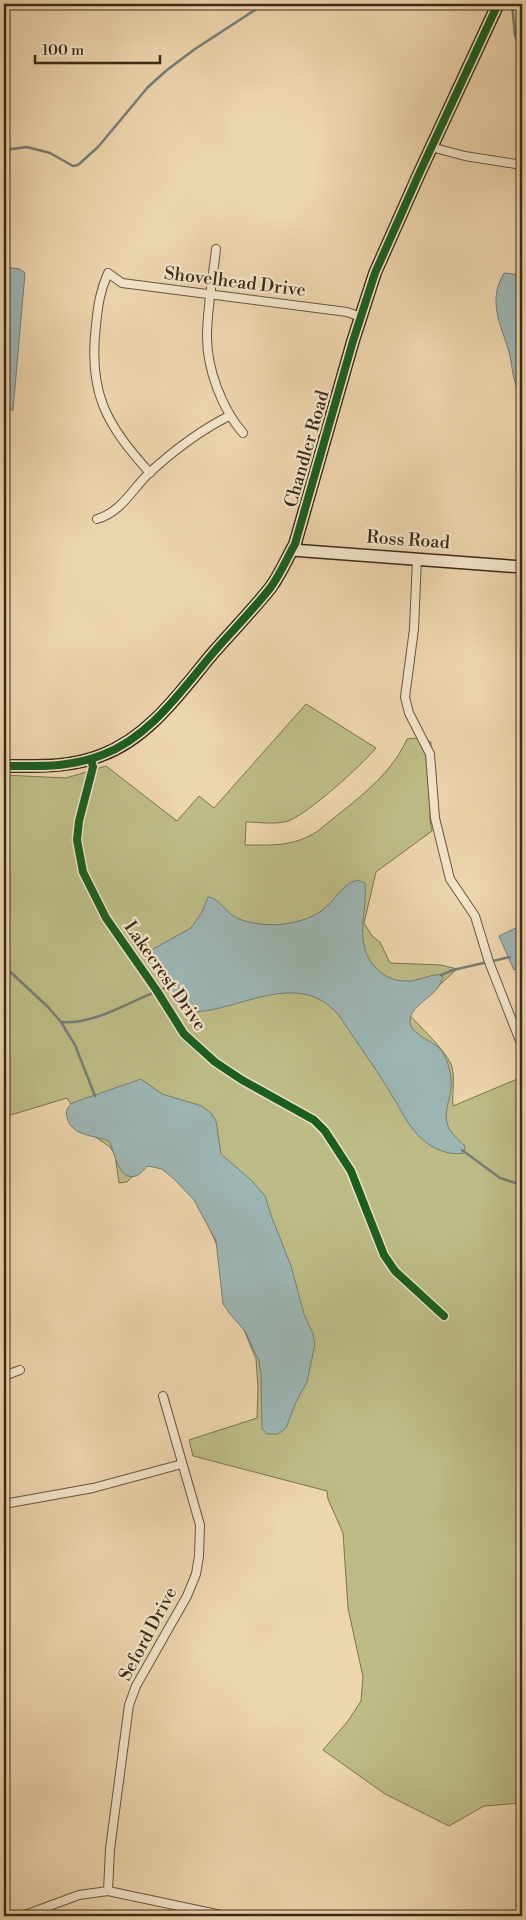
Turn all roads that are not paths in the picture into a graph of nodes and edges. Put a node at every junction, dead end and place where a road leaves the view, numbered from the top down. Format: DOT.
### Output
graph roads {
  1 [pos="498,4"];
  2 [pos="431,147"];
  3 [pos="522,165"];
  4 [pos="216,249"];
  5 [pos="211,294"];
  6 [pos="361,317"];
  7 [pos="230,416"];
  8 [pos="243,433"];
  9 [pos="150,472"];
  10 [pos="97,519"];
  11 [pos="292,550"];
  12 [pos="417,558"];
  13 [pos="522,568"];
  14 [pos="91,759"];
  15 [pos="4,766"];
  16 [pos="522,1046"];
  17 [pos="444,1316"];
  18 [pos="20,1370"];
  19 [pos="4,1376"];
  20 [pos="163,1396"];
  21 [pos="182,1464"];
  22 [pos="4,1504"];
  23 [pos="108,1891"];
  24 [pos="22,1916"];
  25 [pos="226,1916"];
  1 -- 2 [label="street, Chandler Road"];
  2 -- 3 [label="street"];
  2 -- 6 [label="street, Chandler Road"];
  4 -- 5 [label="street"];
  5 -- 6 [label="street, Shovelhead Drive"];
  5 -- 7 [label="street"];
  5 -- 9 [label="street, Shovelhead Drive"];
  6 -- 11 [label="street, Chandler Road"];
  7 -- 8 [label="street"];
  7 -- 9 [label="street"];
  9 -- 10 [label="street"];
  11 -- 12 [label="street, Ross Road"];
  11 -- 14 [label="street, Chandler Road"];
  12 -- 13 [label="street, Ross Road"];
  12 -- 16 [label="street"];
  14 -- 15 [label="street, Chandler Road"];
  14 -- 17 [label="street, Lakecrest Drive"];
  18 -- 19 [label="street"];
  20 -- 21 [label="street, Seford Drive"];
  21 -- 22 [label="street"];
  21 -- 23 [label="street, Seford Drive"];
  23 -- 24 [label="street"];
  23 -- 25 [label="street"];
}
